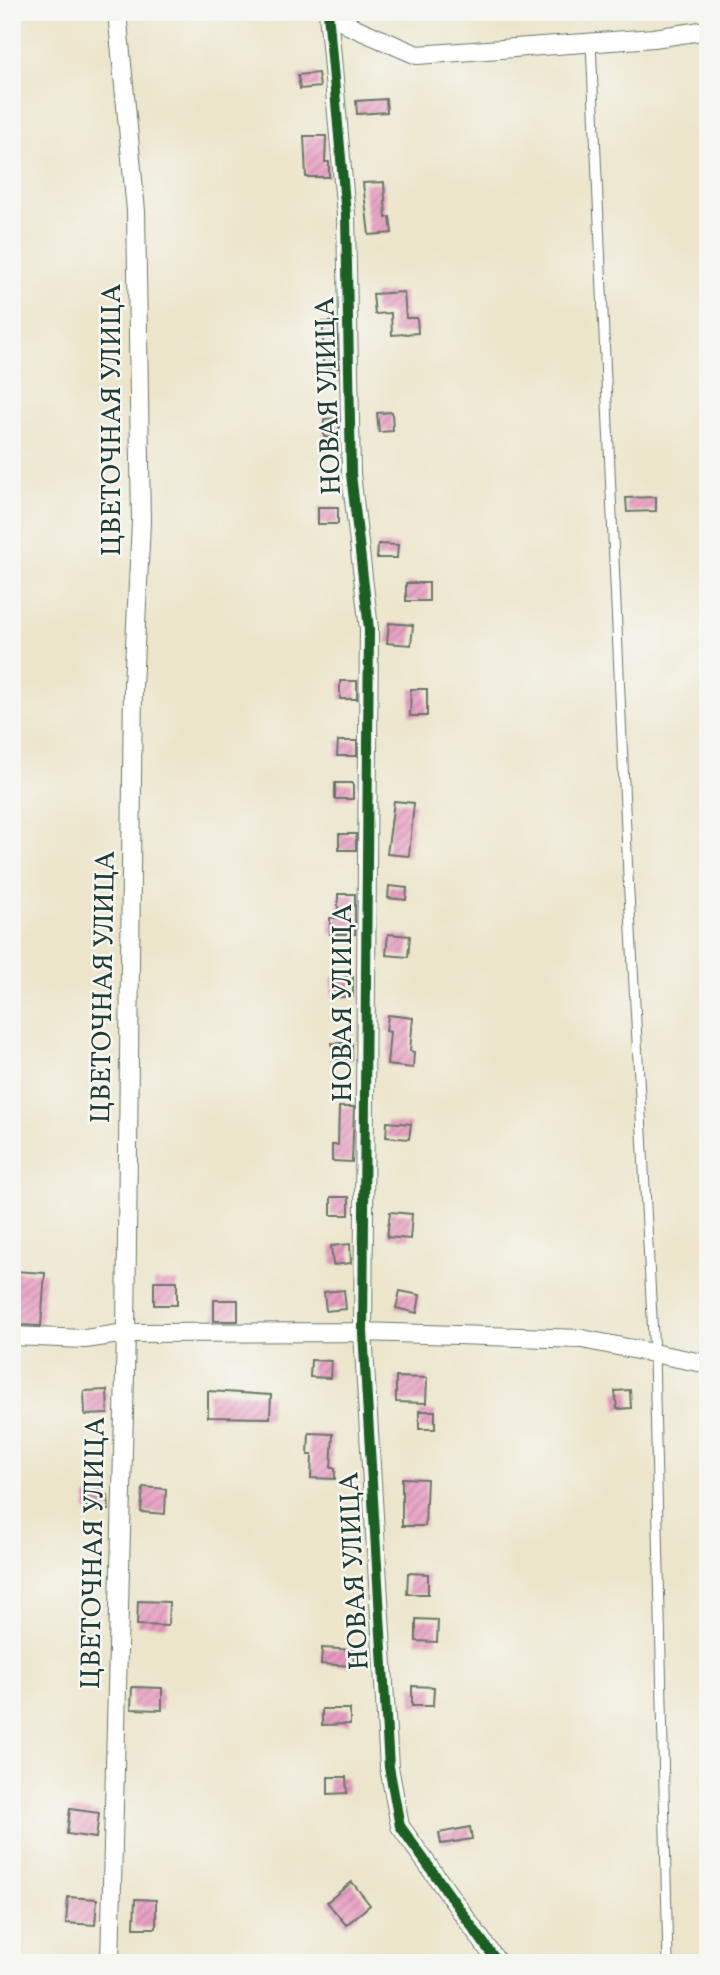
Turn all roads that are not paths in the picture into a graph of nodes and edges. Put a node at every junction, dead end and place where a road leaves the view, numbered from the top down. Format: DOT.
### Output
graph roads {
  1 [pos="117,12"];
  2 [pos="328,12"];
  3 [pos="334,12"];
  4 [pos="708,30"];
  5 [pos="591,43"];
  6 [pos="363,1332"];
  7 [pos="126,1333"];
  8 [pos="12,1336"];
  9 [pos="654,1354"];
  10 [pos="708,1364"];
  11 [pos="110,1963"];
  12 [pos="498,1963"];
  13 [pos="668,1963"];
  1 -- 7 [label="street, ЦВЕТОЧНАЯ УЛИЦА"];
  2 -- 6 [label="street, НОВАЯ УЛИЦА"];
  3 -- 5 [label="street"];
  4 -- 5 [label="street"];
  5 -- 9 [label="lane"];
  6 -- 7 [label="street"];
  6 -- 9 [label="street"];
  6 -- 12 [label="street, НОВАЯ УЛИЦА"];
  7 -- 8 [label="street"];
  7 -- 11 [label="street, ЦВЕТОЧНАЯ УЛИЦА"];
  9 -- 10 [label="street"];
  9 -- 13 [label="lane"];
}
